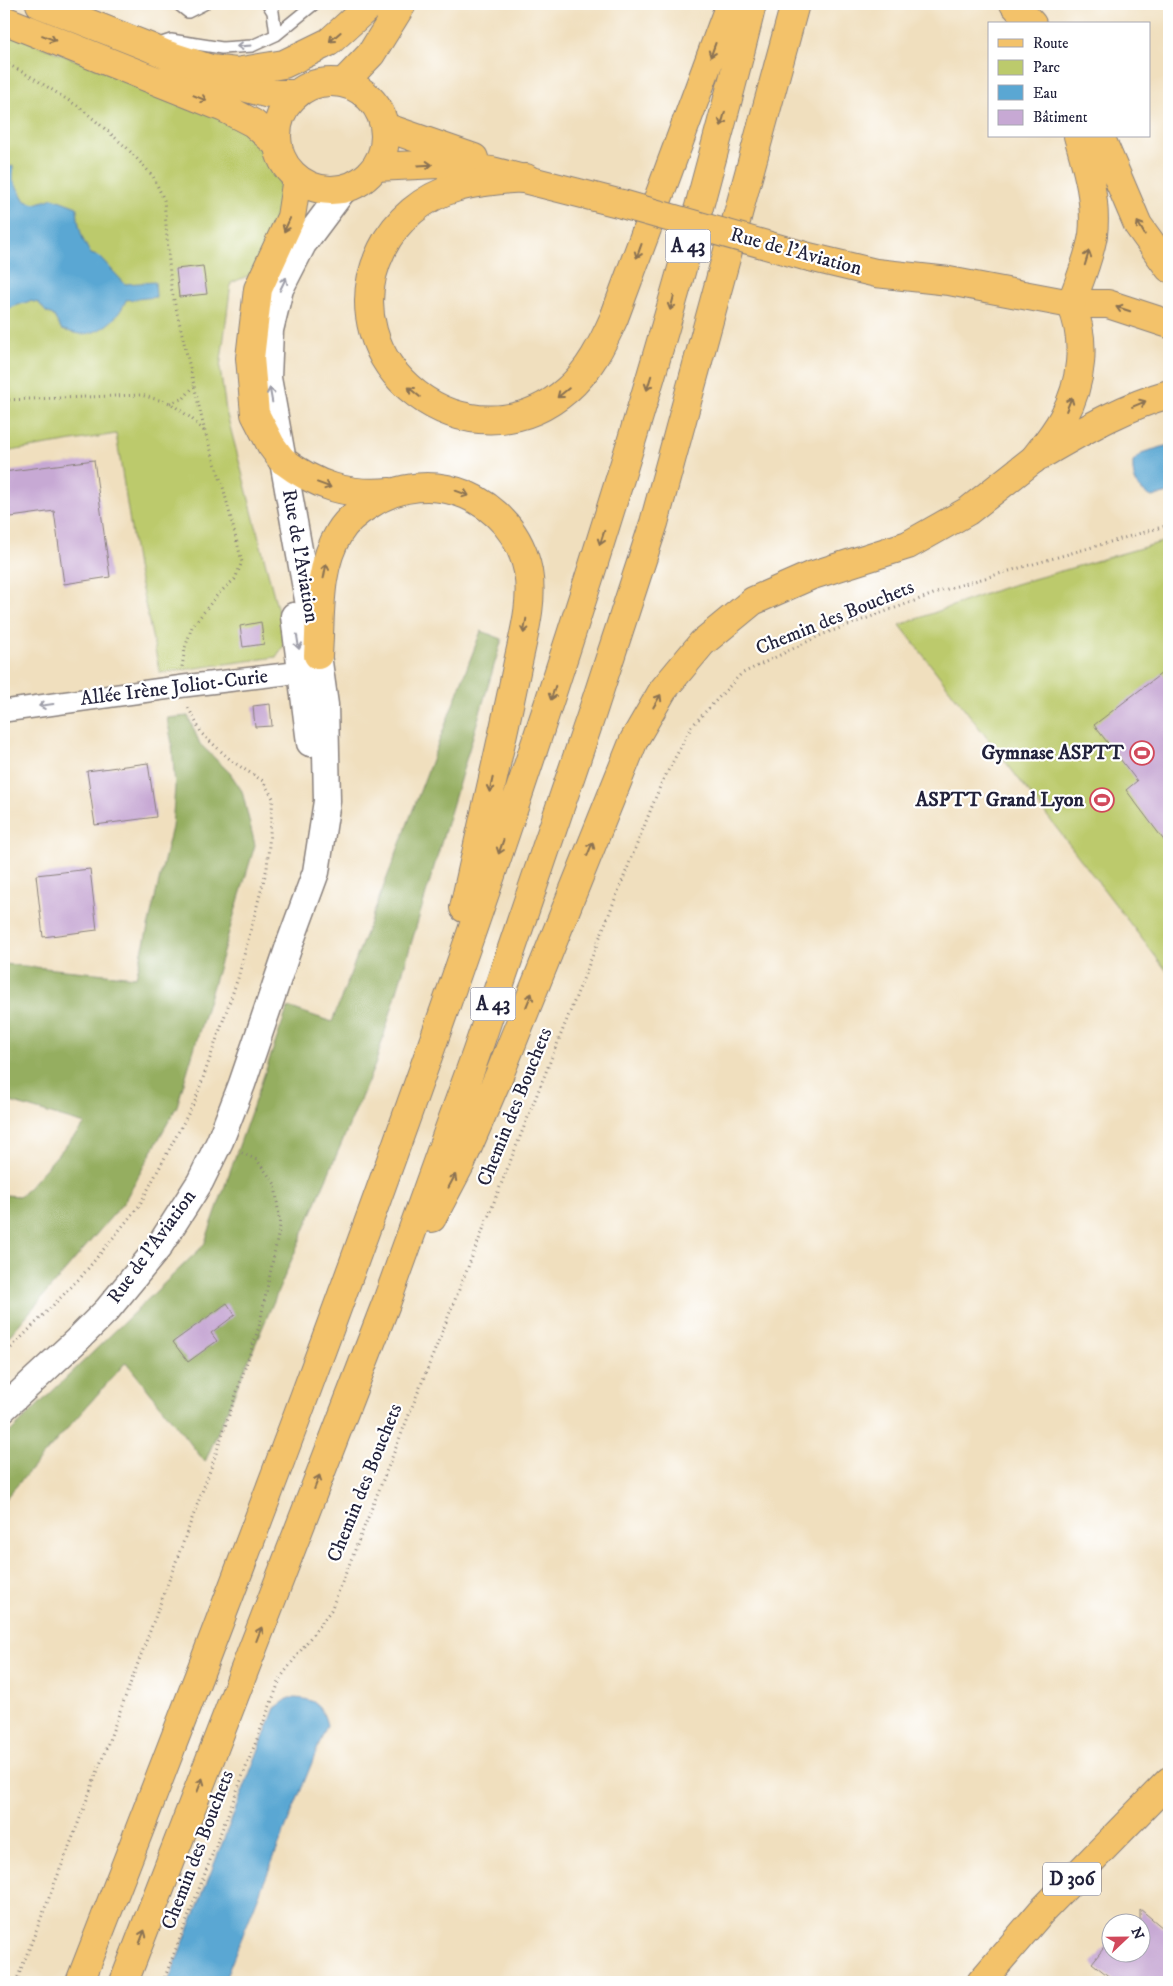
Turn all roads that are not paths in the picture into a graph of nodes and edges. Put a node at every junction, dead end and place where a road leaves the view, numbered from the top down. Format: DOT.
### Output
graph roads {
  1 [pos="40,4"];
  2 [pos="178,4"];
  3 [pos="204,4"];
  4 [pos="268,4"];
  5 [pos="314,4"];
  6 [pos="371,4"];
  7 [pos="402,4"];
  8 [pos="730,4"];
  9 [pos="752,4"];
  10 [pos="795,4"];
  11 [pos="4,20"];
  12 [pos="276,35"];
  13 [pos="159,51"];
  14 [pos="343,83"];
  15 [pos="296,94"];
  16 [pos="385,127"];
  17 [pos="1079,138"];
  18 [pos="1101,138"];
  19 [pos="278,145"];
  20 [pos="376,167"];
  21 [pos="297,178"];
  22 [pos="526,178"];
  23 [pos="344,189"];
  24 [pos="1169,268"];
  25 [pos="1071,304"];
  26 [pos="1169,324"];
  27 [pos="1169,342"];
  28 [pos="1169,394"];
  29 [pos="255,414"];
  30 [pos="1034,459"];
  31 [pos="282,460"];
  32 [pos="392,492"];
  33 [pos="310,663"];
  34 [pos="4,711"];
  35 [pos="290,940"];
  36 [pos="434,1044"];
  37 [pos="387,1301"];
  38 [pos="4,1408"];
  39 [pos="1169,1781"];
  40 [pos="80,1982"];
  41 [pos="124,1982"];
  42 [pos="981,1982"];
  1 -- 13 [label="main road"];
  2 -- 3 [label="lane"];
  4 -- 12 [label="lane"];
  5 -- 12 [label="lane"];
  6 -- 13 [label="main road, one-way"];
  7 -- 14 [label="main road"];
  8 -- 22 [label="main road, one-way"];
  9 -- 36 [label="main road, A 43, one-way"];
  10 -- 37 [label="main road, A 43"];
  11 -- 19 [label="main road, one-way"];
  12 -- 13 [label="lane, one-way"];
  13 -- 15 [label="main road"];
  14 -- 15 [label="main road"];
  14 -- 16 [label="main road"];
  15 -- 19 [label="main road"];
  16 -- 20 [label="main road"];
  16 -- 22 [label="main road, Rue de l'Aviation"];
  25 -- 17 [label="main road, one-way"];
  24 -- 18 [label="main road, one-way"];
  19 -- 21 [label="main road"];
  20 -- 22 [label="main road, Rue de l'Aviation, one-way"];
  20 -- 23 [label="main road"];
  21 -- 23 [label="main road"];
  21 -- 29 [label="main road, Rue de l'Aviation, one-way"];
  22 -- 25 [label="main road, Rue de l'Aviation, bridge"];
  31 -- 23 [label="street, Rue de l'Aviation, one-way"];
  26 -- 25 [label="main road, Rue de l'Aviation, one-way"];
  25 -- 27 [label="main road, Rue de l'Aviation"];
  30 -- 25 [label="main road, one-way"];
  30 -- 28 [label="main road, one-way"];
  29 -- 31 [label="main road"];
  29 -- 33 [label="street, Rue de l'Aviation, one-way"];
  37 -- 30 [label="main road, one-way"];
  31 -- 32 [label="main road, one-way"];
  31 -- 33 [label="street, Rue de l'Aviation"];
  33 -- 32 [label="main road, one-way"];
  32 -- 36 [label="main road, one-way"];
  33 -- 34 [label="street, Allée Irène Joliot-Curie, one-way"];
  33 -- 35 [label="street, Rue de l'Aviation"];
  33 -- 35 [label="street, Rue de l'Aviation"];
  35 -- 38 [label="street, Rue de l'Aviation"];
  36 -- 40 [label="main road, A 43"];
  41 -- 37 [label="main road, A 43, one-way"];
  39 -- 42 [label="main road, D 306"];
}
